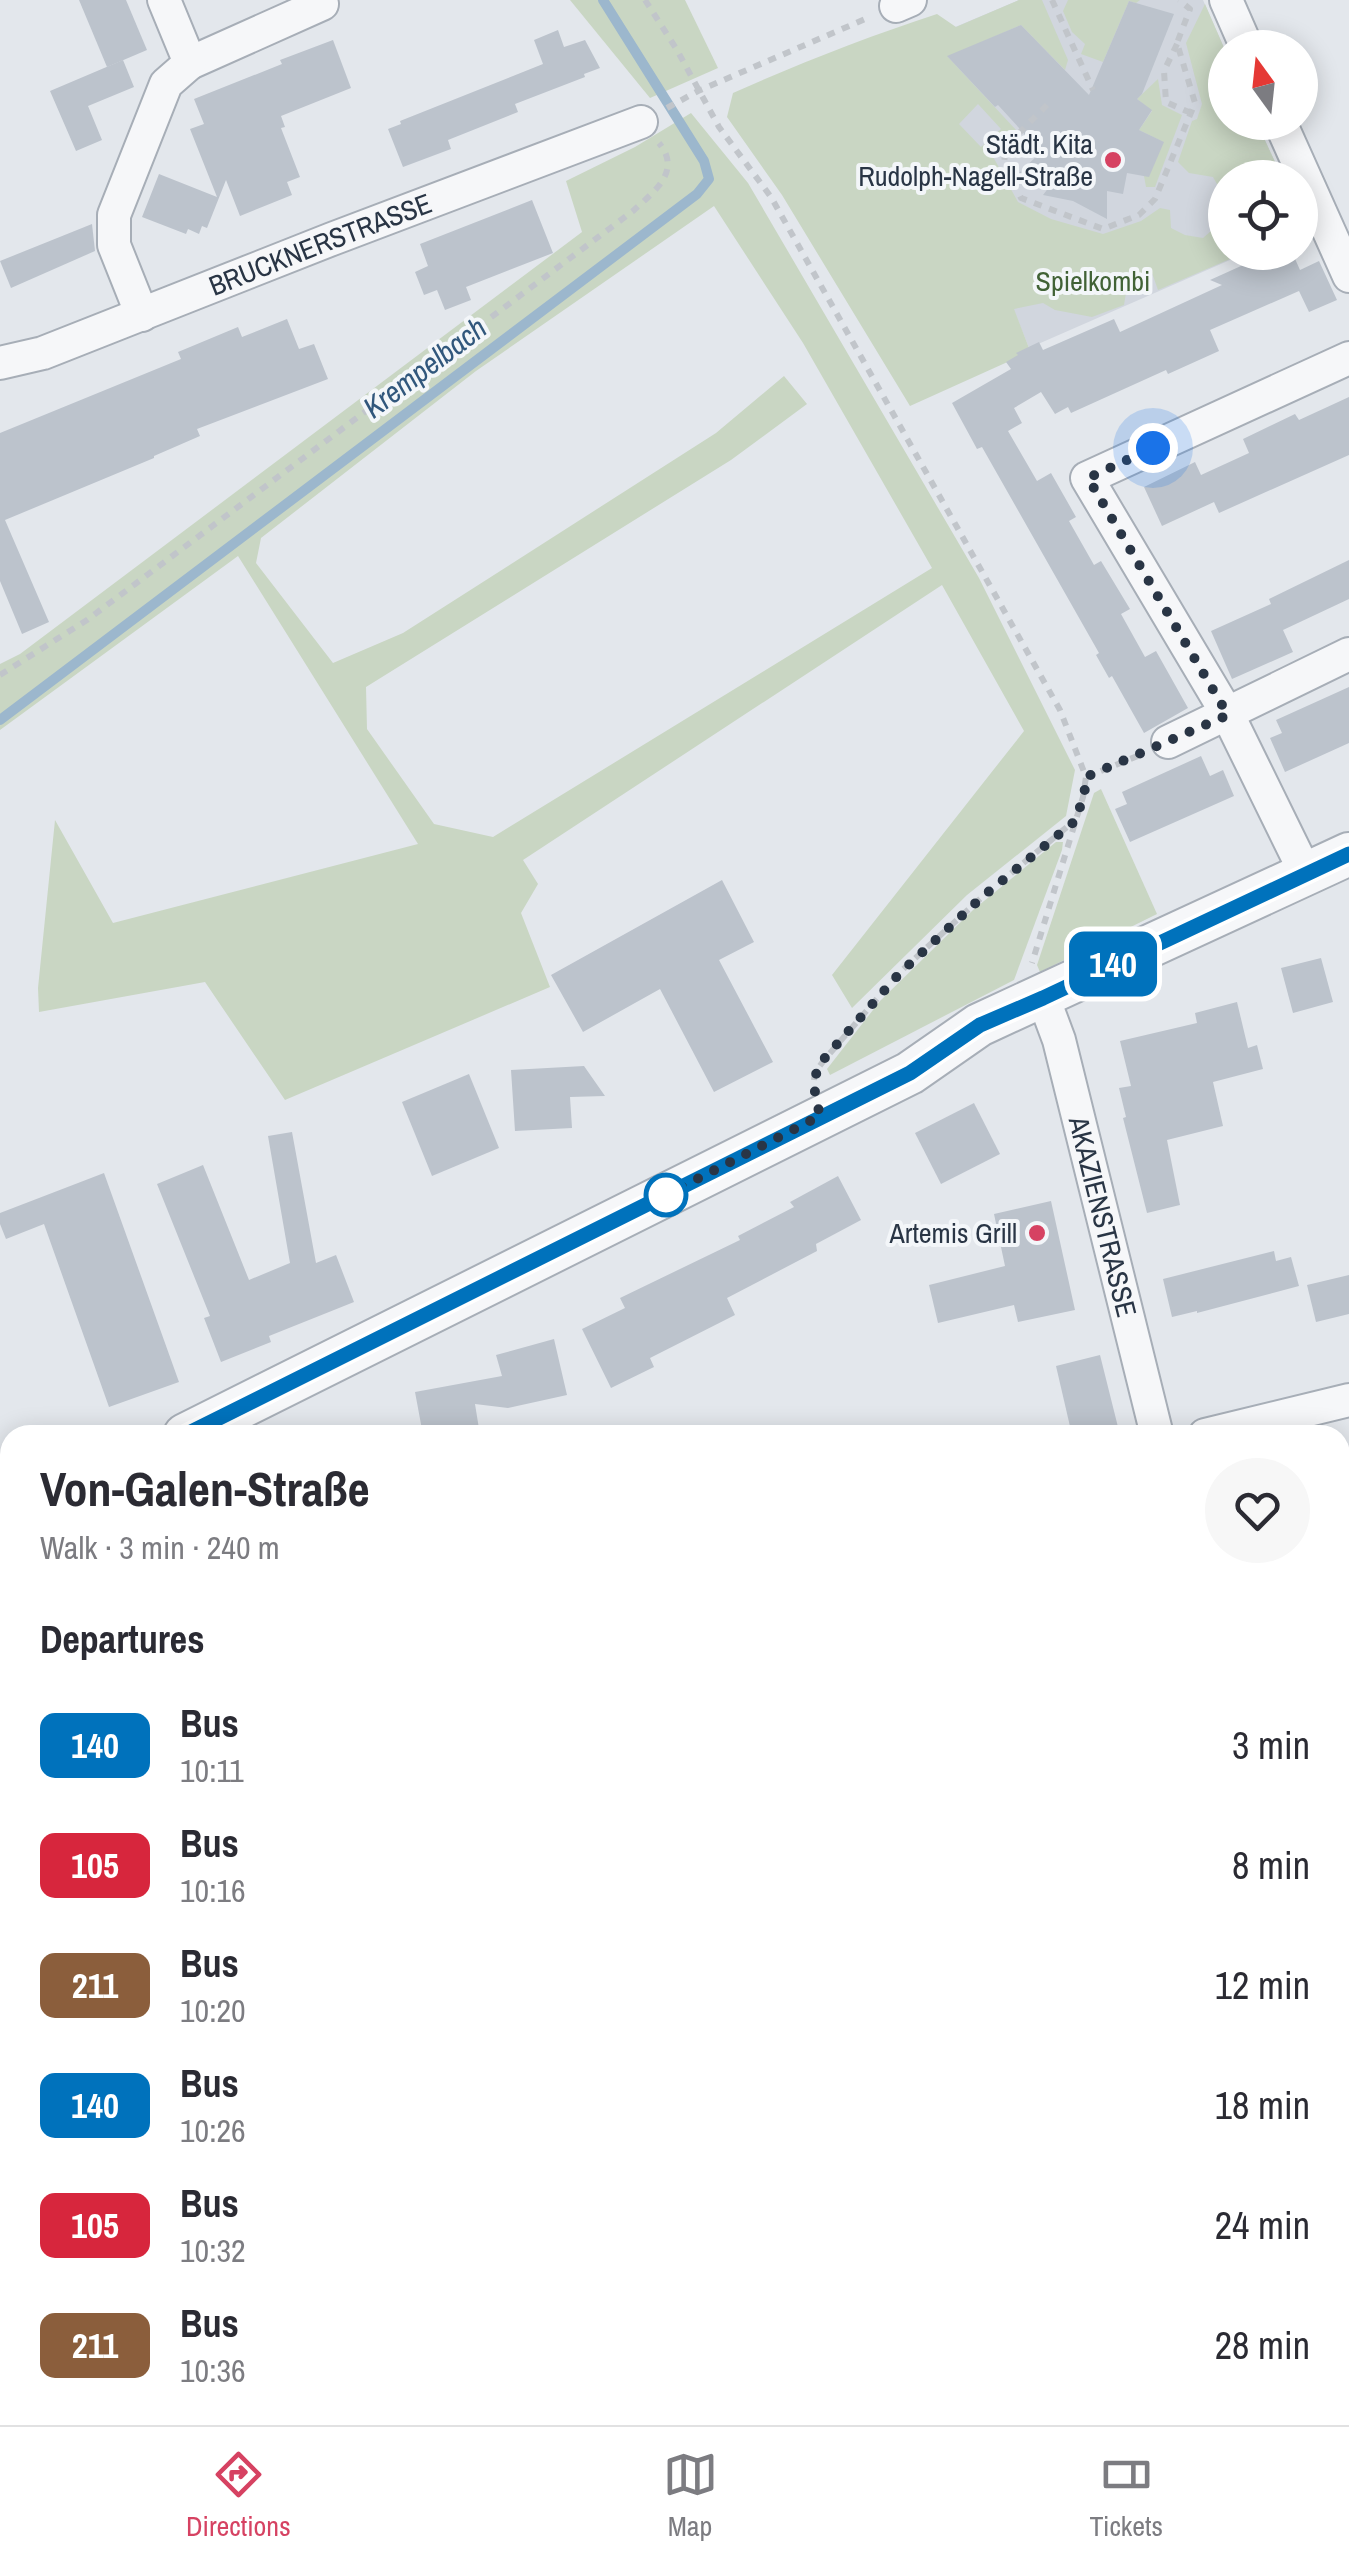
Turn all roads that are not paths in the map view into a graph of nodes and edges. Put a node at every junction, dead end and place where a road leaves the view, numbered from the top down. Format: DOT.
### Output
graph roads {
  1 [pos="164,0"];
  2 [pos="320,0"];
  3 [pos="1226,0"];
  4 [pos="1239,30"];
  5 [pos="190,62"];
  6 [pos="641,122"];
  7 [pos="1288,140"];
  8 [pos="1349,276"];
  9 [pos="142,315"];
  10 [pos="1349,358"];
  11 [pos="0,363"];
  12 [pos="1349,654"];
  13 [pos="1228,715"];
  14 [pos="1168,742"];
  15 [pos="1349,854"];
  16 [pos="1306,874"];
  17 [pos="1043,998"];
  18 [pos="1349,1400"];
  19 [pos="205,1425"];
  20 [pos="1155,1425"];
  21 [pos="1246,1425"];
  1 -- 5 [label="street"];
  2 -- 5 [label="street"];
  3 -- 4 [label="street"];
  5 -- 9 [label="street"];
  6 -- 9 [label="street, BRUCKNERSTRASSE"];
  7 -- 8 [label="street"];
  9 -- 11 [label="street, BRUCKNERSTRASSE"];
  10 -- 13 [label="street"];
  12 -- 13 [label="street"];
  13 -- 14 [label="street"];
  13 -- 16 [label="street"];
  15 -- 16 [label="street"];
  16 -- 17 [label="street"];
  17 -- 19 [label="street"];
  17 -- 20 [label="street, AKAZIENSTRASSE"];
  18 -- 21 [label="street"];
}
